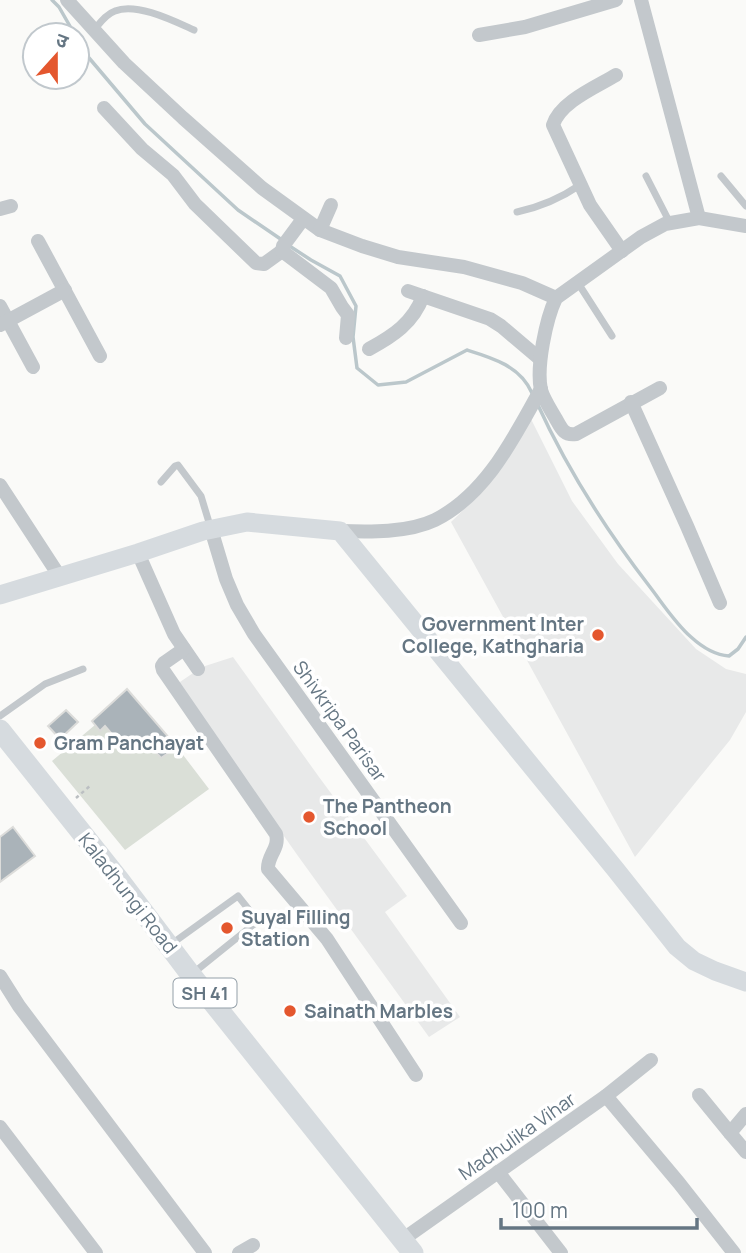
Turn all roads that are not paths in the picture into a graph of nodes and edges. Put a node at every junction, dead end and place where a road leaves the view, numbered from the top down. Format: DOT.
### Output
graph roads {
  1 [pos="67,0"];
  2 [pos="616,0"];
  3 [pos="641,0"];
  4 [pos="94,30"];
  5 [pos="194,30"];
  6 [pos="479,35"];
  7 [pos="616,75"];
  8 [pos="104,107"];
  9 [pos="646,176"];
  10 [pos="721,176"];
  11 [pos="580,184"];
  12 [pos="331,205"];
  13 [pos="746,206"];
  14 [pos="517,212"];
  15 [pos="699,218"];
  16 [pos="303,219"];
  17 [pos="670,223"];
  18 [pos="746,226"];
  19 [pos="320,230"];
  20 [pos="38,241"];
  21 [pos="285,244"];
  22 [pos="622,251"];
  23 [pos="578,283"];
  24 [pos="65,290"];
  25 [pos="556,298"];
  26 [pos="0,306"];
  27 [pos="4,323"];
  28 [pos="612,336"];
  29 [pos="346,338"];
  30 [pos="369,349"];
  31 [pos="100,356"];
  32 [pos="540,359"];
  33 [pos="33,367"];
  34 [pos="660,388"];
  35 [pos="541,389"];
  36 [pos="631,402"];
  37 [pos="161,482"];
  38 [pos="0,485"];
  39 [pos="211,529"];
  40 [pos="340,531"];
  41 [pos="138,553"];
  42 [pos="60,577"];
  43 [pos="0,596"];
  44 [pos="720,603"];
  45 [pos="184,649"];
  46 [pos="83,669"];
  47 [pos="198,669"];
  48 [pos="0,716"];
  49 [pos="0,730"];
  50 [pos="461,922"];
  51 [pos="169,945"];
  52 [pos="191,975"];
  53 [pos="0,976"];
  54 [pos="746,982"];
  55 [pos="651,1060"];
  56 [pos="416,1075"];
  57 [pos="699,1095"];
  58 [pos="607,1096"];
  59 [pos="746,1114"];
  60 [pos="0,1127"];
  61 [pos="730,1133"];
  62 [pos="746,1152"];
  63 [pos="498,1172"];
  64 [pos="253,1245"];
  65 [pos="408,1246"];
  66 [pos="96,1253"];
  67 [pos="205,1253"];
  68 [pos="239,1253"];
  69 [pos="561,1253"];
  70 [pos="734,1253"];
  1 -- 4 [label="street"];
  2 -- 6 [label="street"];
  3 -- 15 [label="street"];
  4 -- 5 [label="lane"];
  4 -- 16 [label="street"];
  7 -- 11 [label="street"];
  8 -- 21 [label="street"];
  9 -- 17 [label="lane"];
  10 -- 13 [label="lane"];
  11 -- 14 [label="lane"];
  11 -- 22 [label="street"];
  12 -- 19 [label="street"];
  15 -- 17 [label="street"];
  15 -- 18 [label="street"];
  16 -- 19 [label="street"];
  16 -- 21 [label="street"];
  17 -- 22 [label="street"];
  19 -- 25 [label="street"];
  20 -- 24 [label="street"];
  21 -- 29 [label="street"];
  22 -- 23 [label="street"];
  23 -- 25 [label="street"];
  23 -- 28 [label="lane"];
  24 -- 27 [label="street"];
  24 -- 31 [label="street"];
  25 -- 32 [label="street"];
  26 -- 27 [label="street"];
  27 -- 33 [label="street"];
  30 -- 32 [label="street"];
  32 -- 35 [label="street"];
  34 -- 36 [label="street"];
  35 -- 36 [label="street"];
  35 -- 40 [label="street"];
  36 -- 44 [label="street"];
  37 -- 39 [label="lane"];
  38 -- 42 [label="street"];
  39 -- 40 [label="street"];
  39 -- 41 [label="street"];
  39 -- 50 [label="street, Shivkripa Parisar"];
  40 -- 54 [label="street"];
  41 -- 42 [label="street"];
  41 -- 45 [label="street"];
  42 -- 43 [label="street"];
  45 -- 47 [label="street"];
  45 -- 56 [label="street"];
  46 -- 48 [label="lane"];
  49 -- 51 [label="main road, Kaladhungi Road / SH 41"];
  51 -- 52 [label="main road, Kaladhungi Road / SH 41"];
  51 -- 52 [label="lane"];
  52 -- 65 [label="main road, Kaladhungi Road / SH 41"];
  53 -- 67 [label="street"];
  55 -- 58 [label="street, Madhulika Vihar"];
  57 -- 61 [label="street"];
  58 -- 63 [label="street, Madhulika Vihar"];
  58 -- 70 [label="street"];
  59 -- 61 [label="street"];
  60 -- 66 [label="street"];
  61 -- 62 [label="street"];
  63 -- 65 [label="street, Madhulika Vihar"];
  63 -- 69 [label="street"];
  64 -- 68 [label="street"];
}
